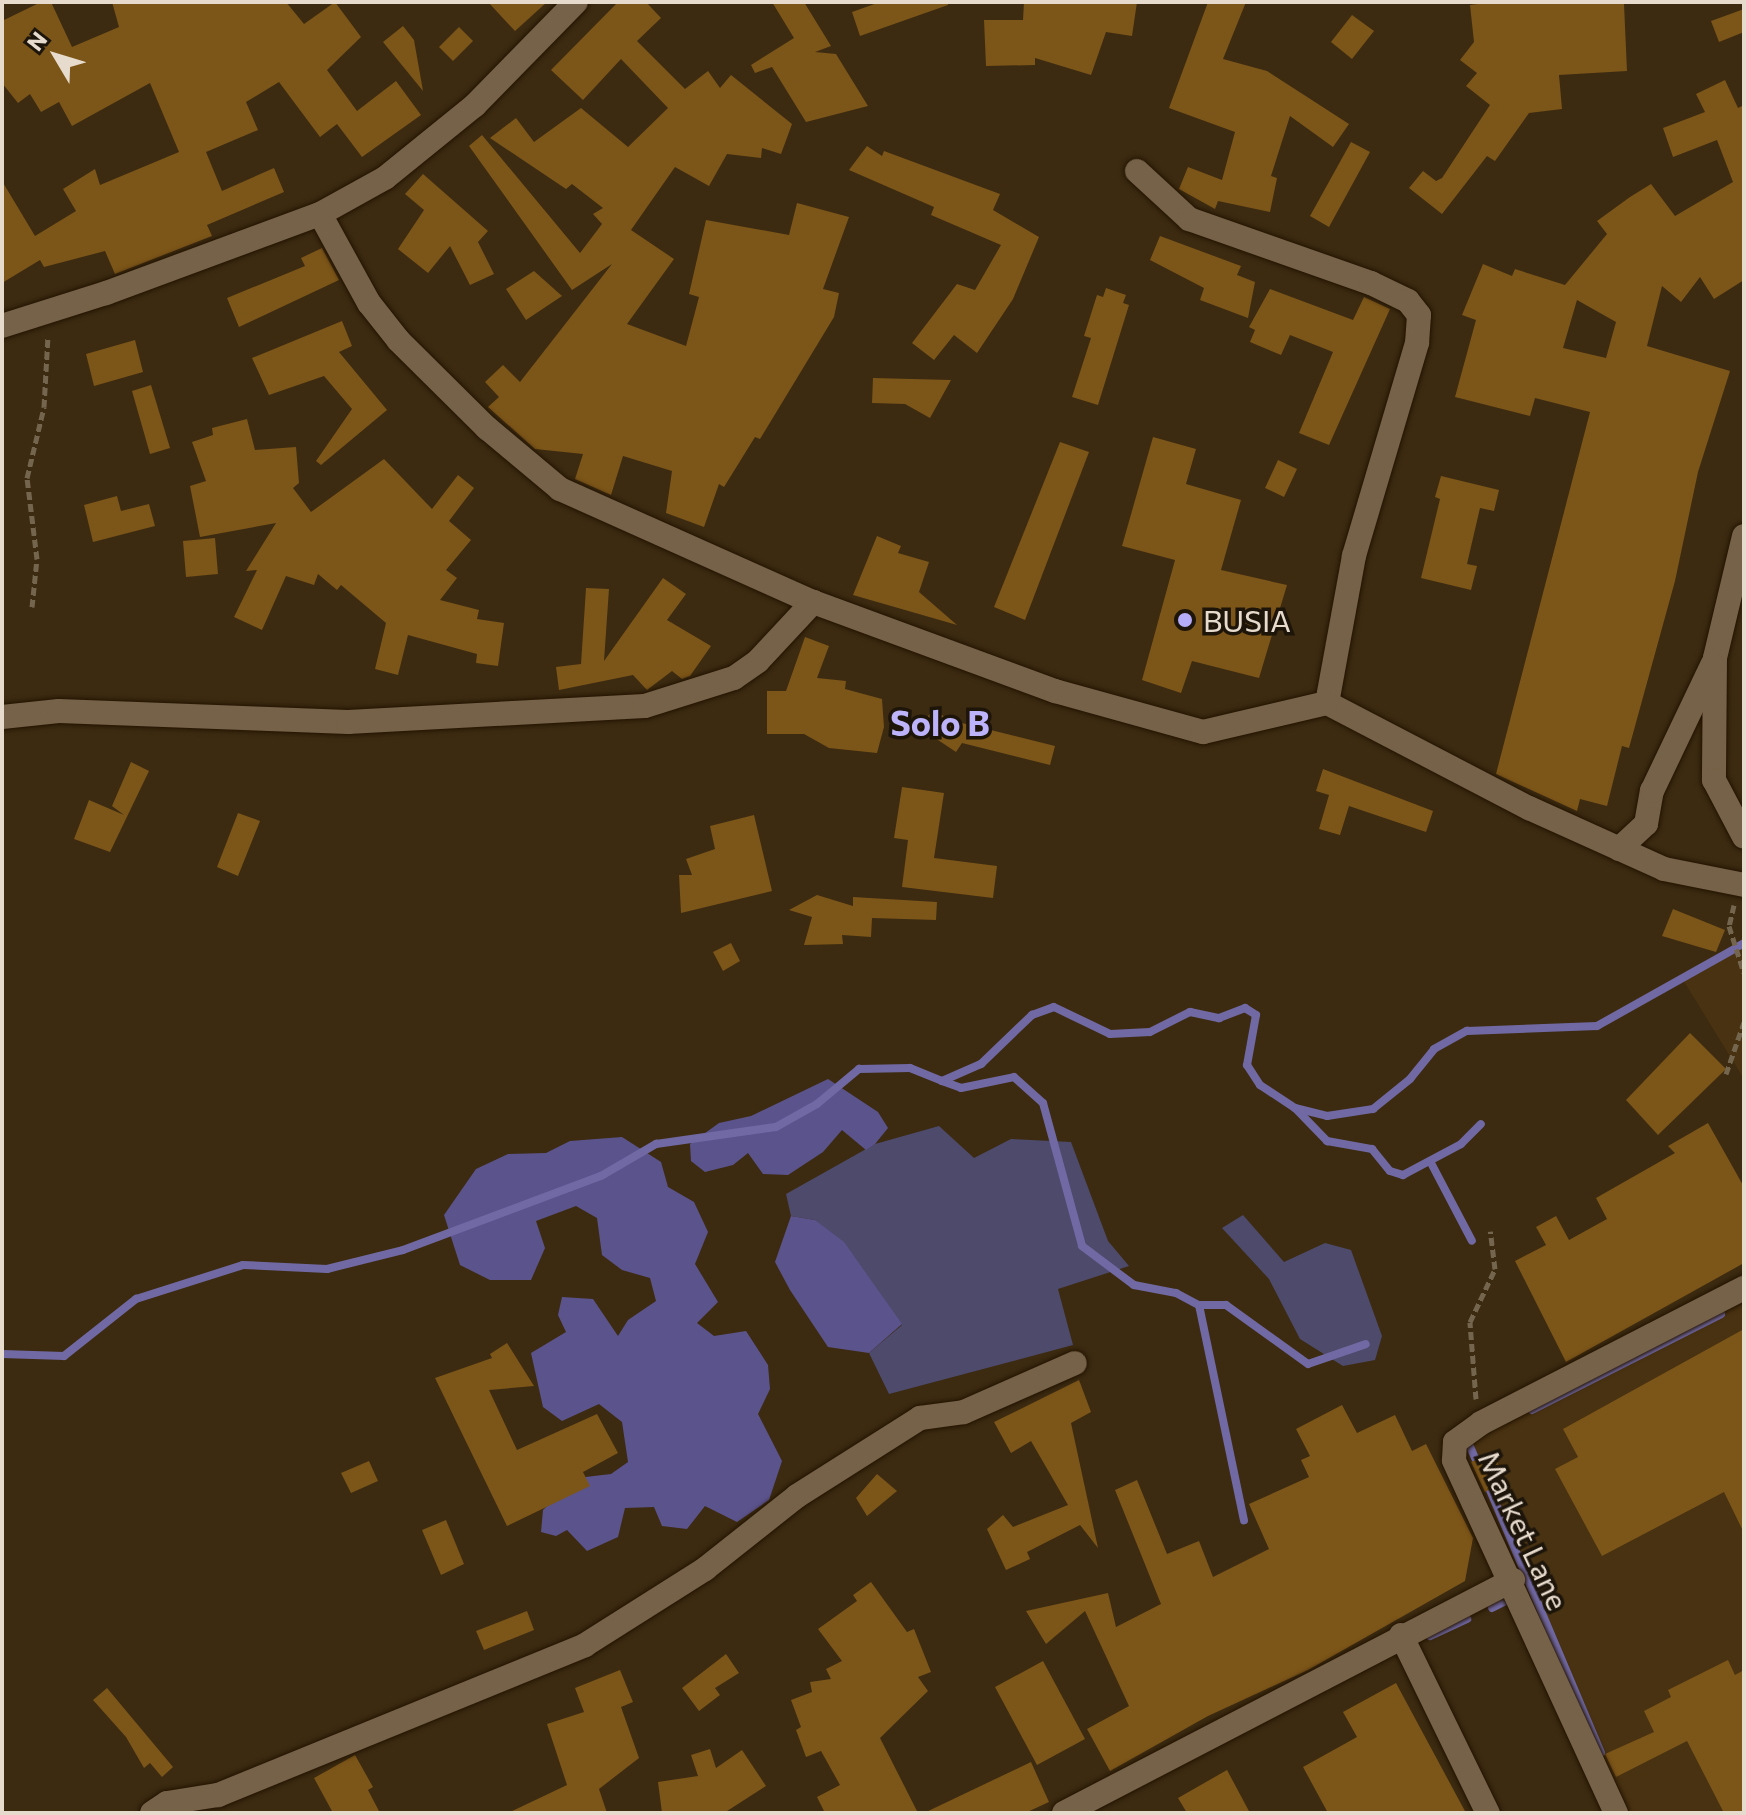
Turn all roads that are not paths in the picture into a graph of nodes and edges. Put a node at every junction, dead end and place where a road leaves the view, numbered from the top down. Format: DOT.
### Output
graph roads {
  1 [pos="576,2"];
  2 [pos="1137,171"];
  3 [pos="320,214"];
  4 [pos="2,326"];
  5 [pos="1744,536"];
  6 [pos="813,602"];
  7 [pos="1715,658"];
  8 [pos="1327,703"];
  9 [pos="2,717"];
  10 [pos="1744,837"];
  11 [pos="1619,849"];
  12 [pos="1741,884"];
  13 [pos="1744,1288"];
  14 [pos="1075,1363"];
  15 [pos="1513,1580"];
  16 [pos="1401,1635"];
  17 [pos="165,1810"];
  18 [pos="1064,1813"];
  19 [pos="1488,1813"];
  20 [pos="1616,1813"];
  1 -- 3 [label="street"];
  2 -- 8 [label="street"];
  3 -- 4 [label="street"];
  3 -- 6 [label="street"];
  5 -- 7 [label="street"];
  6 -- 8 [label="street"];
  6 -- 9 [label="street"];
  7 -- 10 [label="street"];
  7 -- 11 [label="street"];
  8 -- 11 [label="street"];
  11 -- 12 [label="street"];
  13 -- 15 [label="street, Market Lane"];
  14 -- 17 [label="street"];
  15 -- 16 [label="street"];
  15 -- 20 [label="street, Market Lane"];
  16 -- 18 [label="street"];
  16 -- 19 [label="street"];
}
